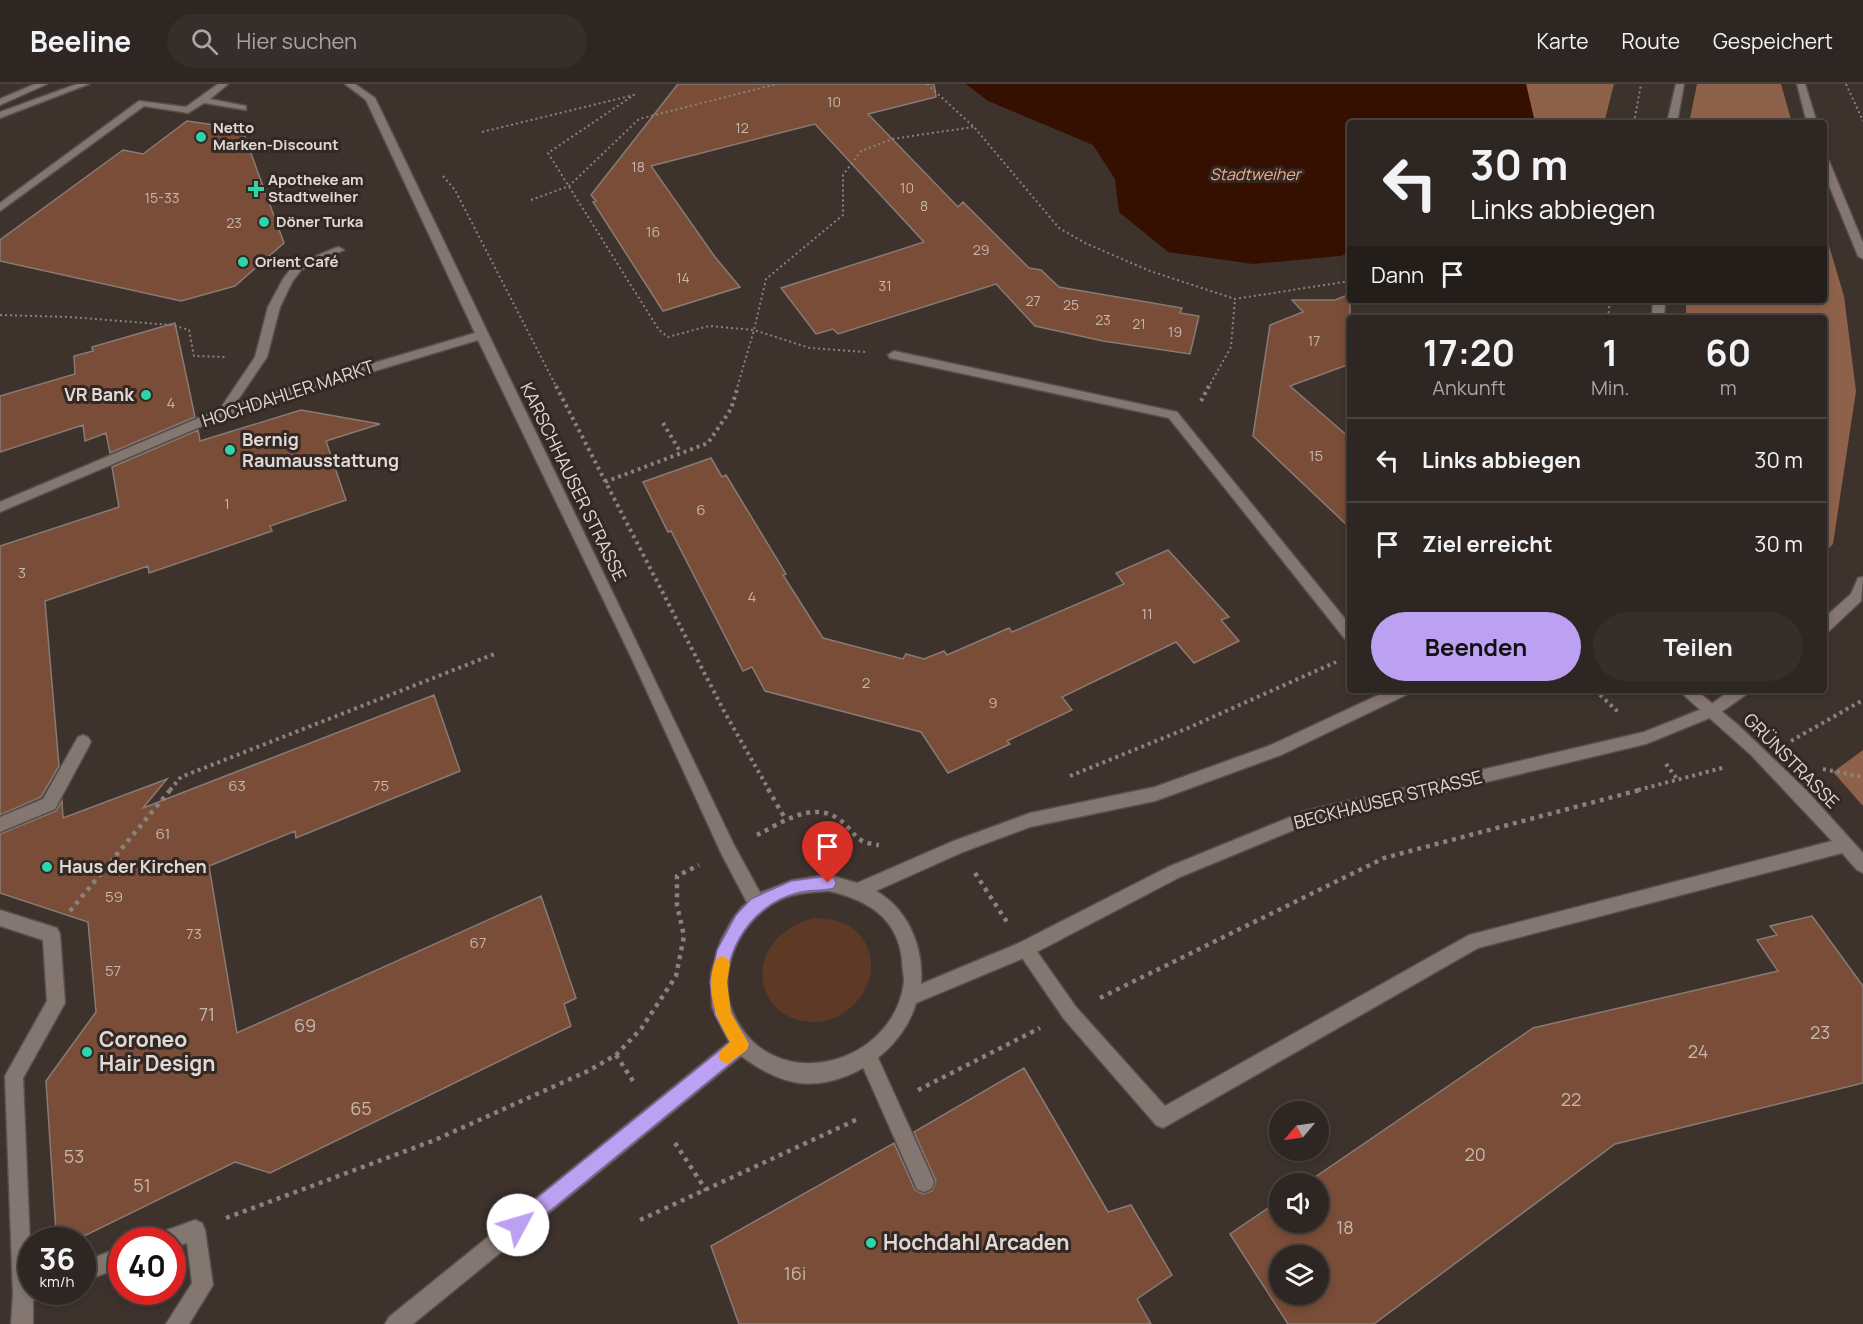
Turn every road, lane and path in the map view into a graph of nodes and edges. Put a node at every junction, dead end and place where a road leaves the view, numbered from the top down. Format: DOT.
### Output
graph roads {
  1 [pos="43,84"];
  2 [pos="85,84"];
  3 [pos="224,84"];
  4 [pos="348,84"];
  5 [pos="777,84"];
  6 [pos="927,84"];
  7 [pos="1641,84"];
  8 [pos="1680,84"];
  9 [pos="1801,84"];
  10 [pos="1846,84"];
  11 [pos="202,100"];
  12 [pos="0,102"];
  13 [pos="243,108"];
  14 [pos="0,115"];
  15 [pos="1635,120"];
  16 [pos="1673,120"];
  17 [pos="1811,120"];
  18 [pos="1863,121"];
  19 [pos="974,127"];
  20 [pos="482,132"];
  21 [pos="1827,168"];
  22 [pos="440,174"];
  23 [pos="569,186"];
  24 [pos="531,200"];
  25 [pos="0,208"];
  26 [pos="339,250"];
  27 [pos="1863,256"];
  28 [pos="1347,281"];
  29 [pos="1235,299"];
  30 [pos="0,315"];
  31 [pos="754,330"];
  32 [pos="481,334"];
  33 [pos="894,355"];
  34 [pos="194,356"];
  35 [pos="224,412"];
  36 [pos="1173,415"];
  37 [pos="663,423"];
  38 [pos="681,453"];
  39 [pos="604,482"];
  40 [pos="0,507"];
  41 [pos="1863,582"];
  42 [pos="1827,624"];
  43 [pos="1347,631"];
  44 [pos="497,653"];
  45 [pos="1339,660"];
  46 [pos="1396,693"];
  47 [pos="1689,693"];
  48 [pos="1738,693"];
  49 [pos="1863,700"];
  50 [pos="1713,711"];
  51 [pos="83,742"];
  52 [pos="1763,757"];
  53 [pos="1067,778"];
  54 [pos="786,820"];
  55 [pos="0,825"];
  56 [pos="1845,844"];
  57 [pos="1863,865"];
  58 [pos="860,890"];
  59 [pos="757,904"];
  60 [pos="0,918"];
  61 [pos="51,934"];
  62 [pos="1025,949"];
  63 [pos="912,996"];
  64 [pos="1070,1013"];
  65 [pos="741,1044"];
  66 [pos="616,1055"];
  67 [pos="867,1056"];
  68 [pos="924,1182"];
  69 [pos="23,1227"];
  70 [pos="195,1230"];
  71 [pos="186,1233"];
  72 [pos="25,1305"];
  73 [pos="22,1324"];
  74 [pos="177,1324"];
  75 [pos="396,1324"];
  1 -- 12 [label="street"];
  2 -- 14 [label="street"];
  3 -- 11 [label="street"];
  4 -- 32 [label="street, KARSCHHAUSER STRASSE"];
  5 -- 23 [label="path"];
  6 -- 19 [label="path"];
  7 -- 15 [label="path"];
  8 -- 16 [label="street"];
  9 -- 17 [label="street"];
  10 -- 18 [label="path"];
  11 -- 13 [label="street"];
  11 -- 25 [label="street"];
  19 -- 29 [label="path"];
  19 -- 31 [label="path"];
  20 -- 23 [label="path"];
  21 -- 27 [label="street"];
  22 -- 39 [label="path"];
  23 -- 24 [label="path"];
  23 -- 31 [label="path"];
  26 -- 35 [label="street"];
  28 -- 29 [label="path"];
  29 -- 36 [label="path"];
  30 -- 34 [label="path"];
  31 -- 33 [label="path"];
  31 -- 38 [label="path"];
  32 -- 35 [label="street, HOCHDAHLER MARKT"];
  32 -- 59 [label="street, KARSCHHAUSER STRASSE"];
  33 -- 36 [label="street"];
  35 -- 40 [label="street, HOCHDAHLER MARKT"];
  36 -- 43 [label="street"];
  37 -- 38 [label="path"];
  38 -- 39 [label="path"];
  39 -- 54 [label="path"];
  41 -- 42 [label="street"];
  44 -- 61 [label="path"];
  45 -- 53 [label="path"];
  46 -- 58 [label="street"];
  47 -- 50 [label="street, GRÜNSTRASSE"];
  48 -- 50 [label="street, BECKHAUSER STRASSE"];
  49 -- 52 [label="path"];
  50 -- 52 [label="street, GRÜNSTRASSE"];
  50 -- 62 [label="street, BECKHAUSER STRASSE"];
  51 -- 55 [label="street"];
  52 -- 56 [label="street, GRÜNSTRASSE"];
  52 -- 64 [label="path"];
  56 -- 57 [label="street, GRÜNSTRASSE"];
  56 -- 64 [label="street"];
  58 -- 59 [label="street"];
  58 -- 63 [label="street"];
  59 -- 65 [label="street"];
  60 -- 61 [label="street"];
  61 -- 69 [label="street"];
  62 -- 63 [label="street, BECKHAUSER STRASSE"];
  62 -- 64 [label="street"];
  63 -- 67 [label="street"];
  65 -- 67 [label="street"];
  65 -- 75 [label="street"];
  66 -- 70 [label="path"];
  67 -- 68 [label="street"];
  70 -- 71 [label="street"];
  70 -- 74 [label="street"];
  72 -- 73 [label="street"];
}
